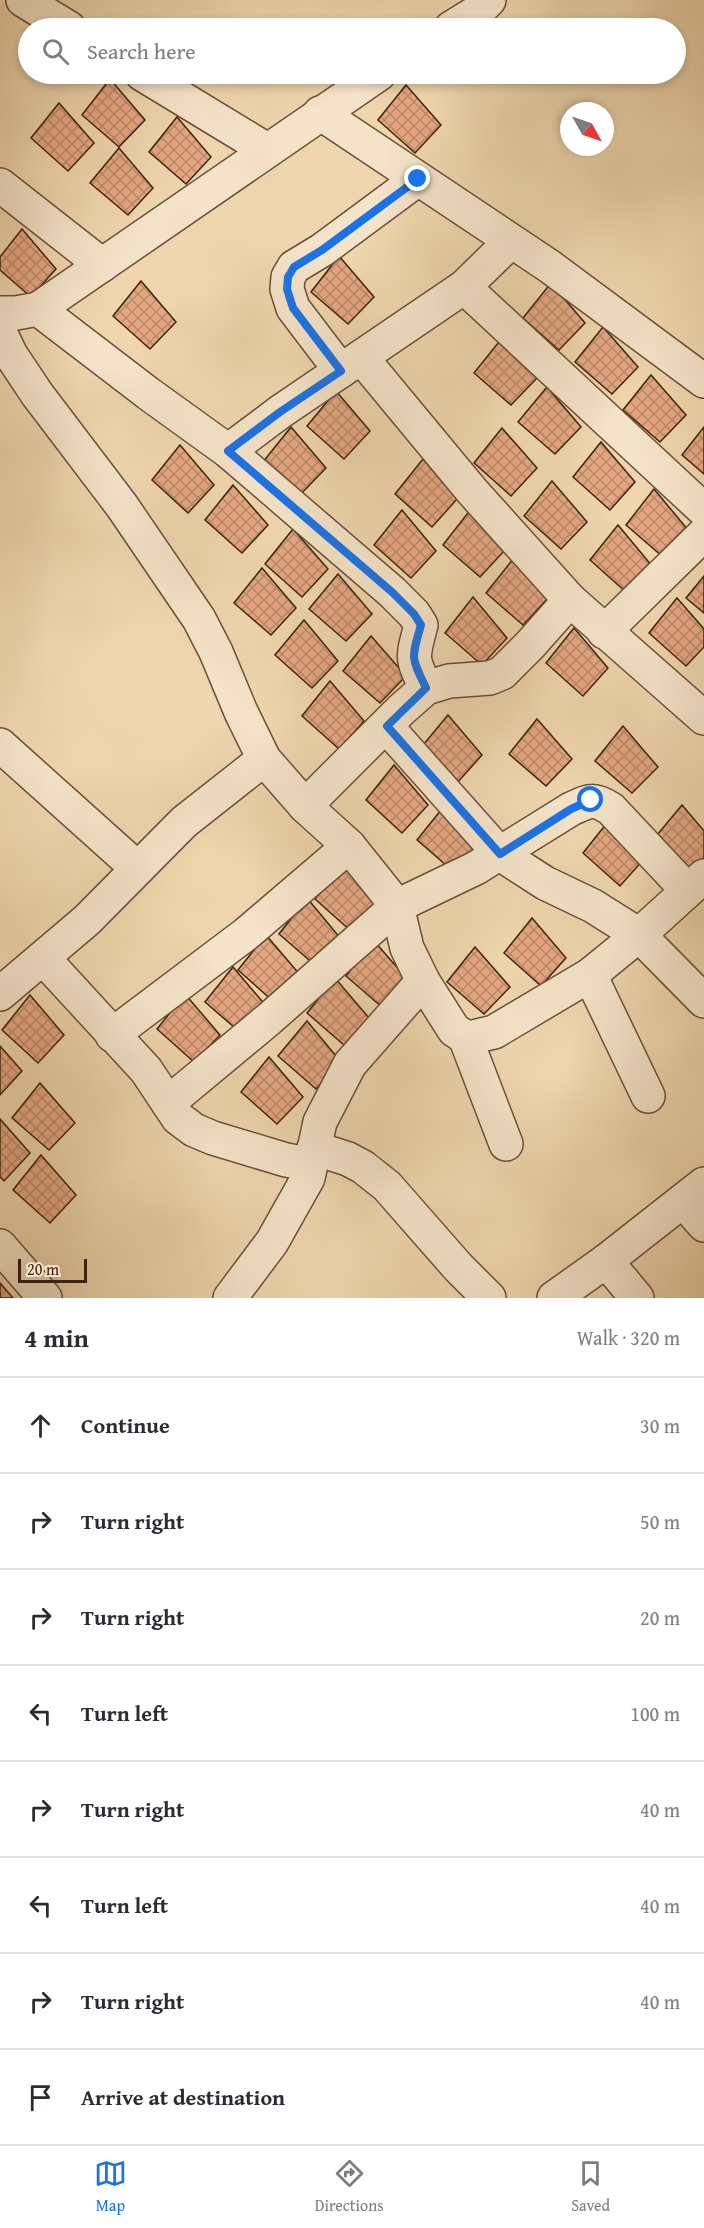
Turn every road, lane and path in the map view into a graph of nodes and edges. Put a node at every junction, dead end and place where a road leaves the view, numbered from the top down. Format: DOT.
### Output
graph roads {
  1 [pos="23,0"];
  2 [pos="489,0"];
  3 [pos="53,18"];
  4 [pos="467,18"];
  5 [pos="158,84"];
  6 [pos="364,84"];
  7 [pos="320,113"];
  8 [pos="267,150"];
  9 [pos="418,179"];
  10 [pos="0,185"];
  11 [pos="510,242"];
  12 [pos="102,265"];
  13 [pos="464,287"];
  14 [pos="38,309"];
  15 [pos="0,313"];
  16 [pos="0,332"];
  17 [pos="351,364"];
  18 [pos="704,381"];
  19 [pos="228,451"];
  20 [pos="704,510"];
  21 [pos="704,534"];
  22 [pos="570,600"];
  23 [pos="604,632"];
  24 [pos="426,688"];
  25 [pos="704,718"];
  26 [pos="387,726"];
  27 [pos="0,745"];
  28 [pos="264,759"];
  29 [pos="305,806"];
  30 [pos="349,846"];
  31 [pos="500,854"];
  32 [pos="137,868"];
  33 [pos="696,883"];
  34 [pos="397,906"];
  35 [pos="639,935"];
  36 [pos="43,958"];
  37 [pos="590,975"];
  38 [pos="423,981"];
  39 [pos="0,994"];
  40 [pos="704,1001"];
  41 [pos="112,1035"];
  42 [pos="465,1037"];
  43 [pos="648,1096"];
  44 [pos="168,1103"];
  45 [pos="506,1144"];
  46 [pos="312,1156"];
  47 [pos="693,1192"];
  48 [pos="704,1225"];
  49 [pos="0,1246"];
  50 [pos="606,1261"];
  51 [pos="45,1298"];
  52 [pos="230,1298"];
  53 [pos="489,1298"];
  54 [pos="554,1298"];
  55 [pos="637,1298"];
  1 -- 3 [label="street"];
  2 -- 4 [label="street"];
  5 -- 8 [label="street"];
  6 -- 7 [label="street"];
  7 -- 8 [label="street"];
  7 -- 9 [label="street"];
  8 -- 12 [label="street"];
  9 -- 11 [label="street"];
  9 -- 17 [label="street"];
  10 -- 12 [label="street"];
  11 -- 13 [label="street"];
  11 -- 18 [label="street"];
  12 -- 14 [label="street"];
  13 -- 17 [label="street"];
  13 -- 20 [label="street"];
  14 -- 15 [label="street"];
  14 -- 19 [label="street"];
  16 -- 28 [label="street"];
  17 -- 19 [label="street"];
  17 -- 22 [label="street"];
  19 -- 24 [label="street"];
  21 -- 23 [label="street"];
  22 -- 23 [label="street"];
  22 -- 24 [label="street"];
  23 -- 25 [label="street"];
  24 -- 26 [label="street"];
  26 -- 29 [label="street"];
  26 -- 31 [label="street"];
  27 -- 32 [label="street"];
  28 -- 29 [label="street"];
  28 -- 32 [label="street"];
  29 -- 30 [label="street"];
  30 -- 34 [label="street"];
  30 -- 41 [label="street"];
  31 -- 33 [label="street"];
  31 -- 34 [label="street"];
  31 -- 35 [label="street"];
  32 -- 36 [label="street"];
  33 -- 35 [label="street"];
  34 -- 38 [label="street"];
  34 -- 44 [label="street"];
  35 -- 37 [label="street"];
  35 -- 40 [label="street"];
  36 -- 39 [label="street"];
  36 -- 41 [label="street"];
  37 -- 42 [label="street"];
  37 -- 43 [label="street"];
  38 -- 42 [label="street"];
  38 -- 46 [label="street"];
  41 -- 44 [label="street"];
  42 -- 45 [label="street"];
  44 -- 46 [label="street"];
  46 -- 52 [label="street"];
  46 -- 53 [label="street"];
  47 -- 48 [label="street"];
  47 -- 50 [label="street"];
  49 -- 51 [label="street"];
  50 -- 54 [label="street"];
  50 -- 55 [label="street"];
}
